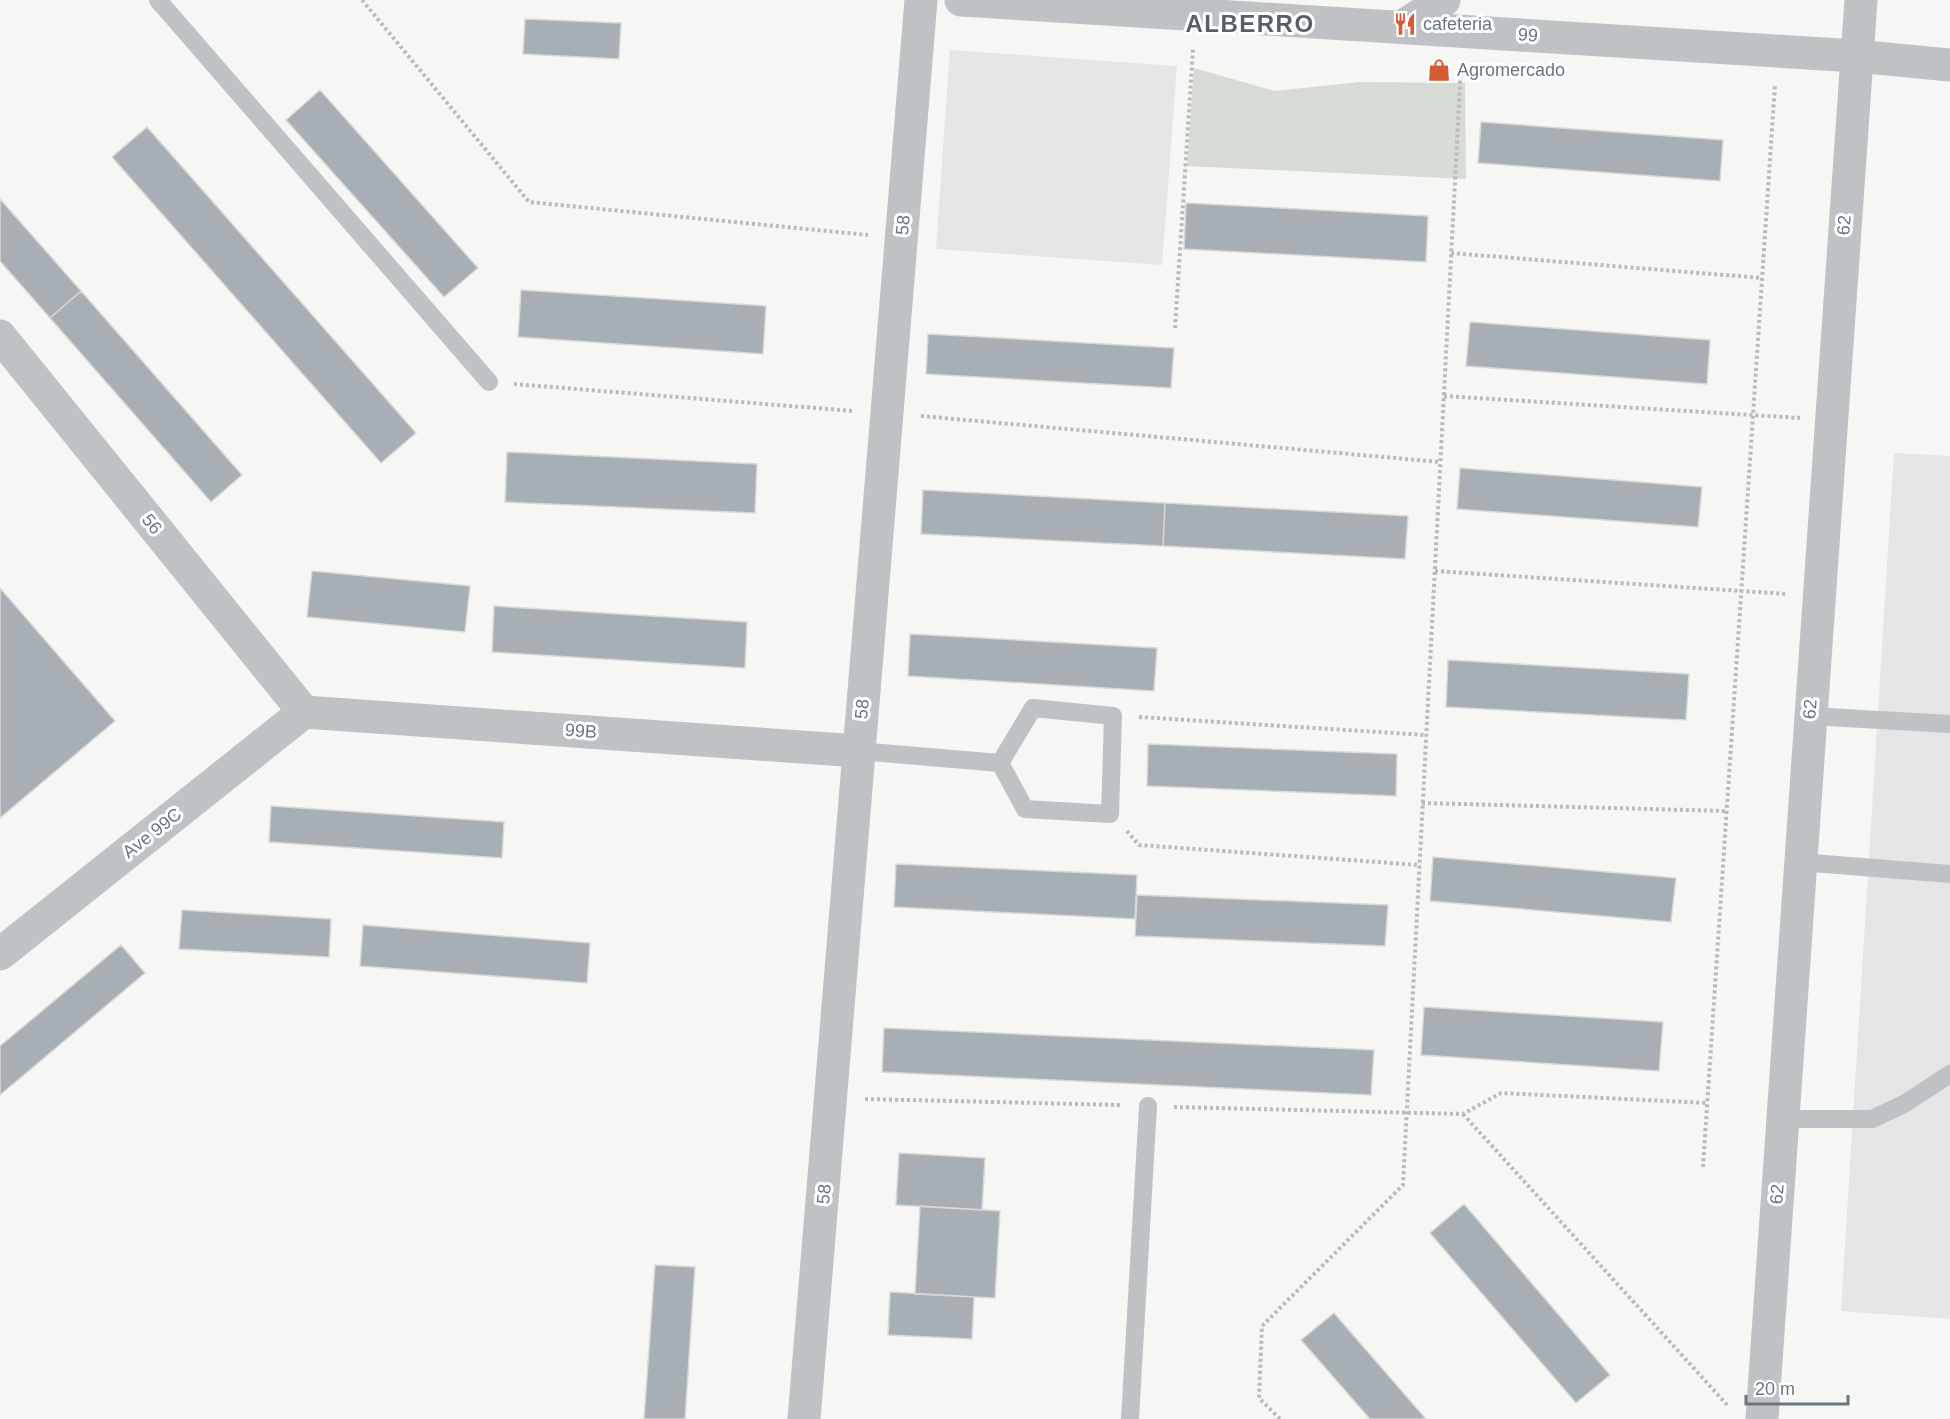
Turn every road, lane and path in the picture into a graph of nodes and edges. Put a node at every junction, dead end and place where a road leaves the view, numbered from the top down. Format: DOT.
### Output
graph roads {
  1 [pos="158,0"];
  2 [pos="363,0"];
  3 [pos="921,0"];
  4 [pos="961,0"];
  5 [pos="1444,0"];
  6 [pos="1861,0"];
  7 [pos="1261,9"];
  8 [pos="1196,15"];
  9 [pos="1401,27"];
  10 [pos="1463,31"];
  11 [pos="1777,51"];
  12 [pos="1856,56"];
  13 [pos="1950,64"];
  14 [pos="902,238"];
  15 [pos="1451,253"];
  16 [pos="1762,278"];
  17 [pos="1175,328"];
  18 [pos="0,336"];
  19 [pos="489,382"];
  20 [pos="1444,396"];
  21 [pos="887,414"];
  22 [pos="1753,415"];
  23 [pos="1830,420"];
  24 [pos="1440,462"];
  25 [pos="1435,570"];
  26 [pos="1741,591"];
  27 [pos="1818,596"];
  28 [pos="304,712"];
  29 [pos="1113,716"];
  30 [pos="1810,716"];
  31 [pos="1950,724"];
  32 [pos="1426,735"];
  33 [pos="858,751"];
  34 [pos="1000,763"];
  35 [pos="1422,803"];
  36 [pos="1726,811"];
  37 [pos="1110,814"];
  38 [pos="1800,862"];
  39 [pos="1419,866"];
  40 [pos="1950,874"];
  41 [pos="0,954"];
  42 [pos="1950,1074"];
  43 [pos="832,1098"];
  44 [pos="1707,1103"];
  45 [pos="1148,1106"];
  46 [pos="1406,1113"];
  47 [pos="1463,1114"];
  48 [pos="1782,1119"];
  49 [pos="1702,1167"];
  50 [pos="1747,1415"];
  51 [pos="804,1419"];
  52 [pos="1130,1419"];
  53 [pos="1280,1419"];
  1 -- 19 [label="lane"];
  2 -- 14 [label="path"];
  3 -- 14 [label="street, 58"];
  4 -- 8 [label="street, 99"];
  5 -- 9 [label="street"];
  6 -- 12 [label="street, 62"];
  7 -- 8 [label="street, 99"];
  7 -- 9 [label="street, 99"];
  8 -- 17 [label="path"];
  9 -- 10 [label="street, 99"];
  10 -- 11 [label="street, 99"];
  10 -- 15 [label="path"];
  11 -- 12 [label="street, 99"];
  11 -- 16 [label="path"];
  12 -- 13 [label="street, 99"];
  12 -- 23 [label="street, 62"];
  14 -- 21 [label="street, 58"];
  15 -- 16 [label="path"];
  15 -- 20 [label="path"];
  16 -- 22 [label="path"];
  18 -- 28 [label="street, 56"];
  19 -- 21 [label="path"];
  20 -- 22 [label="path"];
  20 -- 24 [label="path"];
  21 -- 24 [label="path"];
  21 -- 33 [label="street, 58"];
  22 -- 23 [label="path"];
  22 -- 26 [label="path"];
  23 -- 27 [label="street, 62"];
  24 -- 25 [label="path"];
  25 -- 26 [label="path"];
  25 -- 32 [label="path"];
  26 -- 27 [label="path"];
  26 -- 36 [label="path"];
  27 -- 30 [label="street, 62"];
  28 -- 33 [label="street, 99B"];
  28 -- 41 [label="street, Ave 99C"];
  29 -- 32 [label="path"];
  29 -- 34 [label="lane"];
  29 -- 37 [label="lane"];
  30 -- 31 [label="lane"];
  30 -- 38 [label="street, 62"];
  32 -- 35 [label="path"];
  33 -- 34 [label="lane"];
  33 -- 43 [label="street, 58"];
  34 -- 37 [label="lane"];
  35 -- 36 [label="path"];
  35 -- 39 [label="path"];
  36 -- 44 [label="path"];
  37 -- 39 [label="path"];
  38 -- 40 [label="lane"];
  38 -- 48 [label="street, 62"];
  39 -- 46 [label="path"];
  42 -- 48 [label="lane"];
  43 -- 45 [label="path"];
  43 -- 51 [label="street, 58"];
  44 -- 47 [label="path"];
  44 -- 49 [label="path"];
  45 -- 46 [label="path"];
  45 -- 52 [label="lane"];
  46 -- 47 [label="path"];
  46 -- 53 [label="path"];
  47 -- 50 [label="path"];
  48 -- 50 [label="street, 62"];
}
